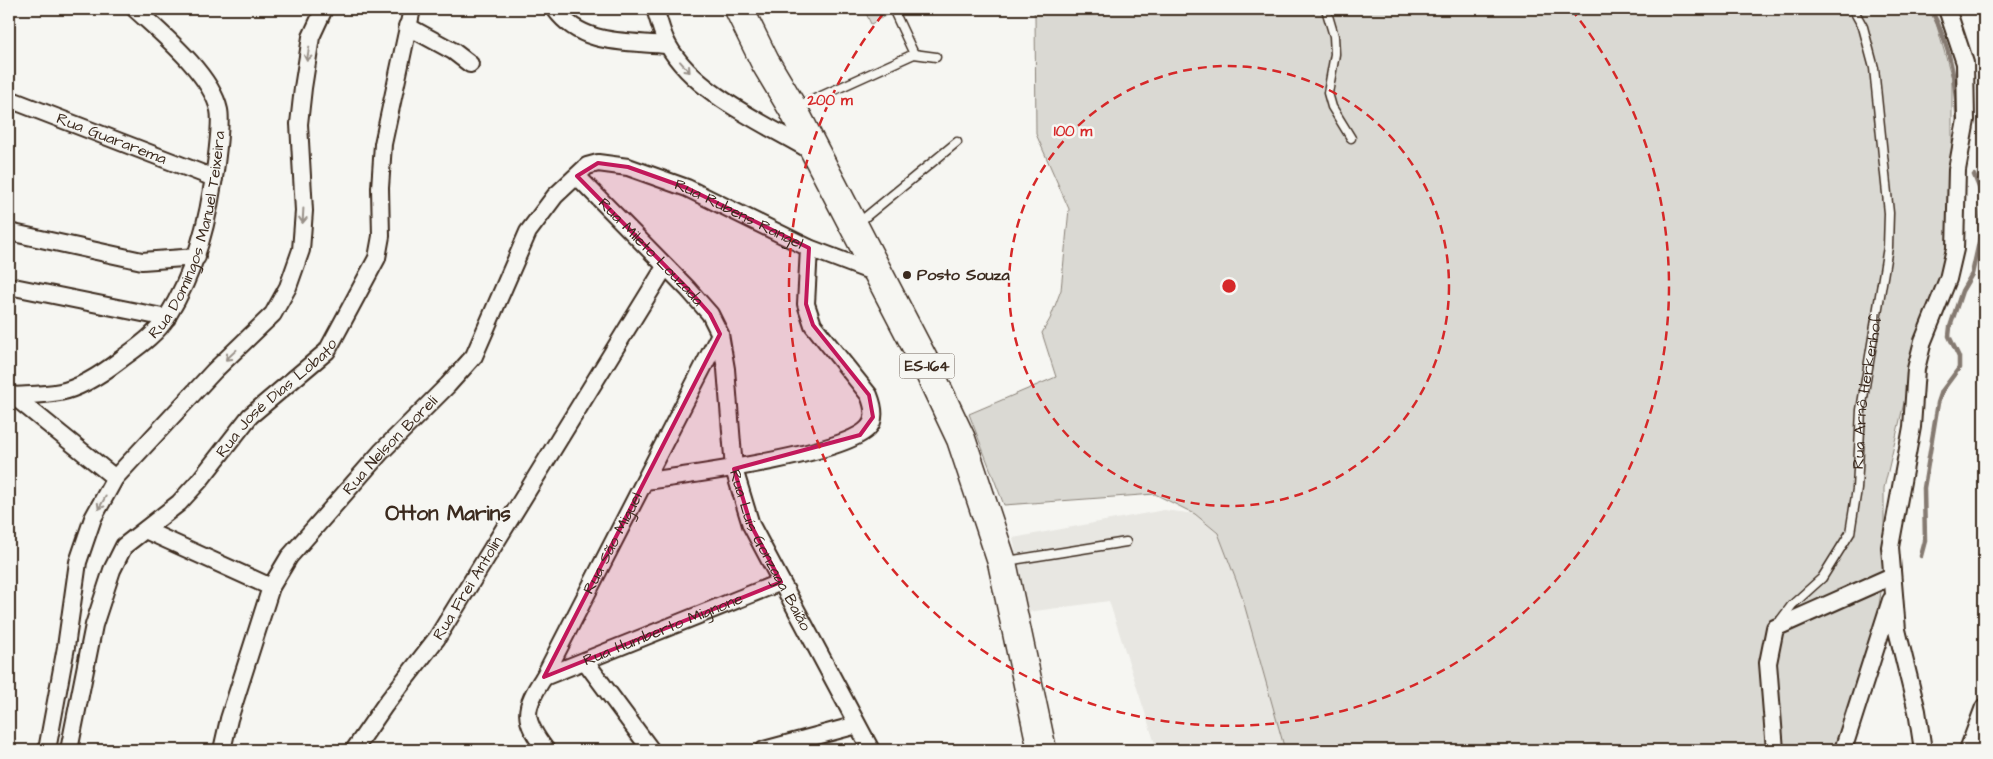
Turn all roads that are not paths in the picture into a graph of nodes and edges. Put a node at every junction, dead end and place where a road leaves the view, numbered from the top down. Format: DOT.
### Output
graph roads {
  1 [pos="135,9"];
  2 [pos="324,9"];
  3 [pos="412,9"];
  4 [pos="555,9"];
  5 [pos="655,9"];
  6 [pos="739,9"];
  7 [pos="893,9"];
  8 [pos="1326,9"];
  9 [pos="1852,9"];
  10 [pos="1947,9"];
  11 [pos="407,26"];
  12 [pos="667,45"];
  13 [pos="914,54"];
  14 [pos="936,56"];
  15 [pos="470,64"];
  16 [pos="9,98"];
  17 [pos="793,109"];
  18 [pos="1350,138"];
  19 [pos="957,142"];
  20 [pos="816,154"];
  21 [pos="598,164"];
  22 [pos="577,176"];
  23 [pos="214,178"];
  24 [pos="854,227"];
  25 [pos="9,232"];
  26 [pos="808,248"];
  27 [pos="197,257"];
  28 [pos="665,267"];
  29 [pos="878,274"];
  30 [pos="9,286"];
  31 [pos="167,318"];
  32 [pos="720,334"];
  33 [pos="12,394"];
  34 [pos="734,469"];
  35 [pos="115,478"];
  36 [pos="646,482"];
  37 [pos="145,530"];
  38 [pos="1126,542"];
  39 [pos="1002,562"];
  40 [pos="1892,576"];
  41 [pos="781,582"];
  42 [pos="271,587"];
  43 [pos="1893,594"];
  44 [pos="1775,628"];
  45 [pos="585,661"];
  46 [pos="544,677"];
  47 [pos="1984,707"];
  48 [pos="857,725"];
  49 [pos="47,750"];
  50 [pos="69,750"];
  51 [pos="222,750"];
  52 [pos="354,750"];
  53 [pos="546,750"];
  54 [pos="651,750"];
  55 [pos="764,750"];
  56 [pos="871,750"];
  57 [pos="1042,750"];
  58 [pos="1775,750"];
  59 [pos="1843,750"];
  60 [pos="1923,750"];
  61 [pos="1968,750"];
  1 -- 23 [label="street, Rua Domingos Manuel Teixeira"];
  2 -- 35 [label="street, one-way"];
  3 -- 11 [label="street, Rua José Dias Lobato"];
  4 -- 12 [label="street"];
  5 -- 12 [label="street"];
  6 -- 17 [label="highway, ES-164"];
  7 -- 13 [label="lane"];
  8 -- 18 [label="lane"];
  9 -- 44 [label="lane, Rua Arnô Herkenhof"];
  10 -- 40 [label="street"];
  11 -- 15 [label="street"];
  11 -- 37 [label="street, Rua José Dias Lobato"];
  12 -- 20 [label="street, one-way"];
  13 -- 14 [label="lane"];
  13 -- 17 [label="lane"];
  16 -- 23 [label="street, Rua Guararema"];
  17 -- 20 [label="highway, ES-164"];
  19 -- 24 [label="lane"];
  20 -- 24 [label="highway, ES-164"];
  21 -- 22 [label="street, Rua Nelson Boreli"];
  21 -- 26 [label="street, Rua Rubens Rangel"];
  22 -- 28 [label="street, Rua Mileto Louzada"];
  22 -- 42 [label="street, Rua Nelson Boreli"];
  23 -- 27 [label="street, Rua Domingos Manuel Teixeira"];
  24 -- 29 [label="highway, ES-164"];
  25 -- 27 [label="street"];
  26 -- 29 [label="street, Rua Rubens Rangel"];
  26 -- 34 [label="street"];
  27 -- 31 [label="street, Rua Domingos Manuel Teixeira"];
  28 -- 32 [label="street, Rua Mileto Louzada"];
  28 -- 52 [label="street, Rua Frei Antolin"];
  29 -- 39 [label="highway, ES-164"];
  30 -- 31 [label="street"];
  31 -- 33 [label="street, Rua Domingos Manuel Teixeira"];
  32 -- 34 [label="street, Rua Luís Gonzaga Baião"];
  32 -- 36 [label="street, Rua São Miguel"];
  33 -- 35 [label="street"];
  34 -- 36 [label="street"];
  34 -- 41 [label="street, Rua Luís Gonzaga Baião"];
  35 -- 49 [label="street, one-way"];
  36 -- 46 [label="street, Rua São Miguel"];
  37 -- 42 [label="street"];
  37 -- 50 [label="street, Rua José Dias Lobato"];
  38 -- 39 [label="lane"];
  39 -- 57 [label="highway, ES-164"];
  40 -- 43 [label="street"];
  40 -- 44 [label="street"];
  41 -- 45 [label="street, Rua Humberto Mignone"];
  41 -- 48 [label="street, Rua Luís Gonzaga Baião"];
  42 -- 51 [label="street, Rua Nelson Boreli"];
  43 -- 59 [label="street"];
  43 -- 60 [label="street"];
  44 -- 58 [label="street, Rua Arnô Herkenhof"];
  45 -- 46 [label="street, Rua Humberto Mignone"];
  45 -- 54 [label="street"];
  46 -- 53 [label="street, Rua São Miguel"];
  47 -- 61 [label="street"];
  48 -- 55 [label="street"];
  48 -- 56 [label="street, Rua Luís Gonzaga Baião"];
}
